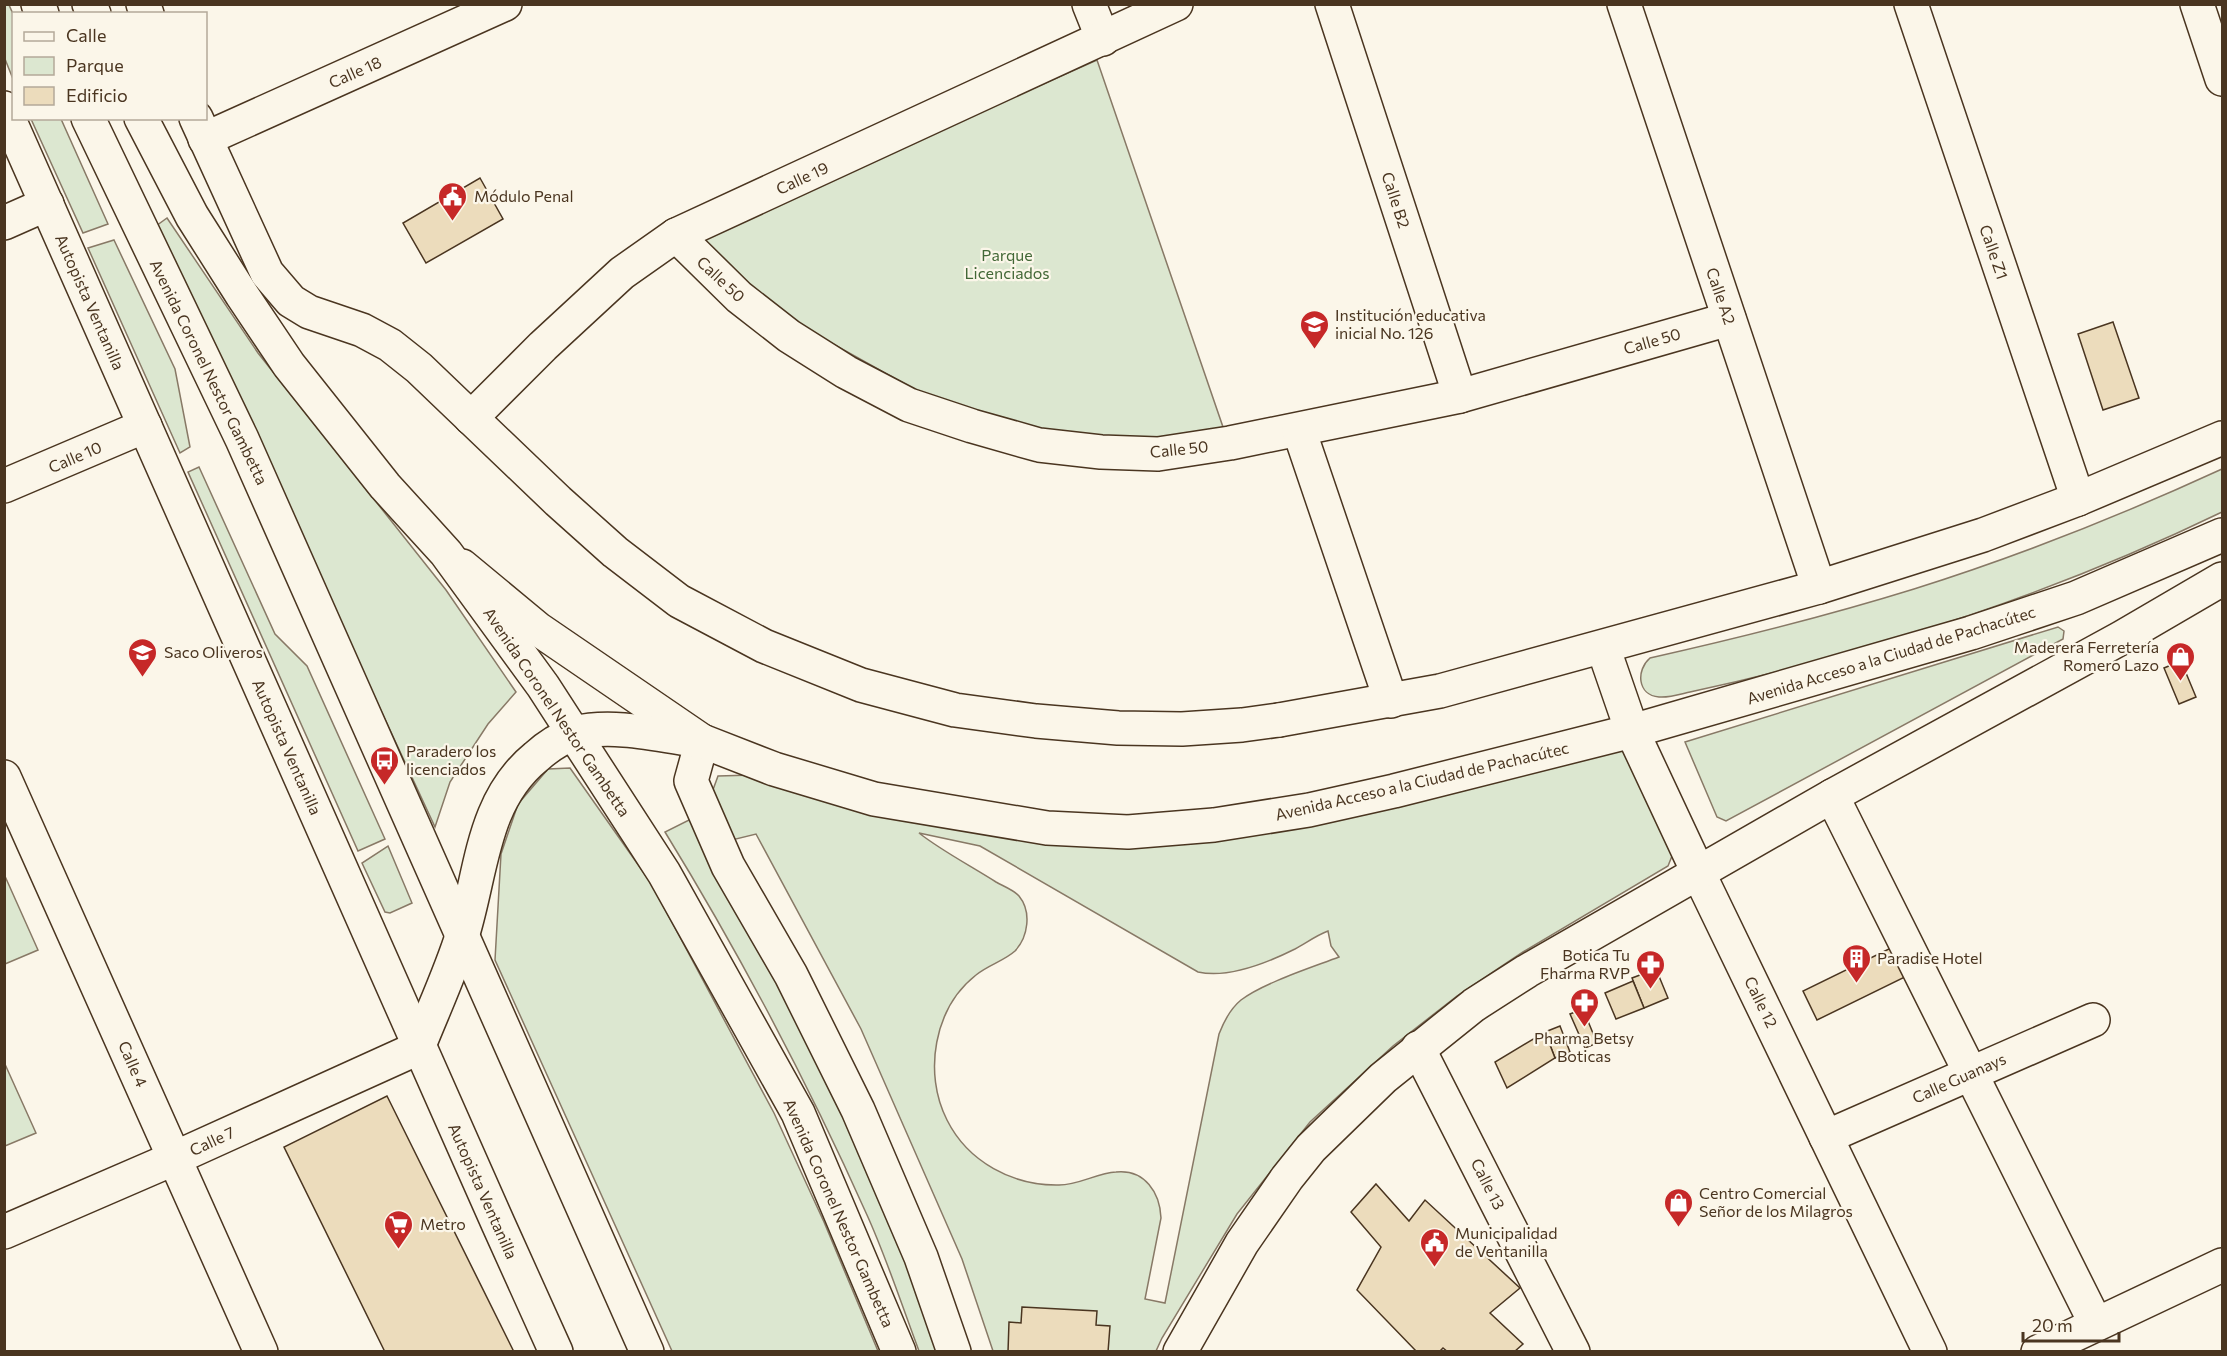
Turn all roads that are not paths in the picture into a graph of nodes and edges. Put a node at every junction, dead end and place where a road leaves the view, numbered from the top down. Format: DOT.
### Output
graph roads {
  1 [pos="505,4"];
  2 [pos="1089,4"];
  3 [pos="1176,4"];
  4 [pos="1332,4"];
  5 [pos="1624,4"];
  6 [pos="1911,4"];
  7 [pos="2197,4"];
  8 [pos="1103,39"];
  9 [pos="2223,79"];
  10 [pos="4,108"];
  11 [pos="89,120"];
  12 [pos="142,120"];
  13 [pos="200,129"];
  14 [pos="47,204"];
  15 [pos="4,223"];
  16 [pos="676,235"];
  17 [pos="1729,319"];
  18 [pos="1460,396"];
  19 [pos="471,418"];
  20 [pos="145,426"];
  21 [pos="1299,430"];
  22 [pos="2223,438"];
  23 [pos="4,486"];
  24 [pos="2078,499"];
  25 [pos="2223,535"];
  26 [pos="446,554"];
  27 [pos="1819,587"];
  28 [pos="2219,588"];
  29 [pos="1603,647"];
  30 [pos="1391,701"];
  31 [pos="1632,731"];
  32 [pos="575,734"];
  33 [pos="702,741"];
  34 [pos="4,777"];
  35 [pos="1832,796"];
  36 [pos="1698,872"];
  37 [pos="463,933"];
  38 [pos="2093,1020"];
  39 [pos="418,1048"];
  40 [pos="1418,1048"];
  41 [pos="1970,1072"];
  42 [pos="1826,1137"];
  43 [pos="175,1158"];
  44 [pos="4,1232"];
  45 [pos="2223,1265"];
  46 [pos="2096,1324"];
  47 [pos="261,1352"];
  48 [pos="556,1352"];
  49 [pos="647,1352"];
  50 [pos="898,1352"];
  51 [pos="954,1352"];
  52 [pos="1180,1352"];
  53 [pos="1573,1352"];
  54 [pos="1930,1352"];
  55 [pos="2038,1352"];
  1 -- 13 [label="main road, Calle 18"];
  2 -- 8 [label="main road"];
  3 -- 8 [label="main road, Calle 19"];
  4 -- 18 [label="main road, Calle B2"];
  5 -- 17 [label="main road, Calle A2"];
  6 -- 24 [label="main road, Calle Z1"];
  7 -- 9 [label="main road"];
  8 -- 16 [label="main road, Calle 19"];
  10 -- 14 [label="main road, Autopista Ventanilla"];
  11 -- 37 [label="main road, Avenida Coronel Nestor Gambetta"];
  12 -- 26 [label="main road, Avenida Coronel Nestor Gambetta"];
  13 -- 19 [label="main road"];
  14 -- 15 [label="main road"];
  14 -- 20 [label="main road, Autopista Ventanilla"];
  16 -- 19 [label="main road, Calle 19"];
  16 -- 21 [label="main road, Calle 50"];
  17 -- 18 [label="main road, Calle 50"];
  17 -- 27 [label="main road, Calle A2"];
  18 -- 21 [label="main road, Calle 50"];
  19 -- 30 [label="main road"];
  20 -- 23 [label="main road, Calle 10"];
  20 -- 39 [label="main road, Autopista Ventanilla"];
  21 -- 30 [label="main road"];
  22 -- 24 [label="main road"];
  24 -- 27 [label="main road"];
  25 -- 31 [label="main road, Avenida Acceso a la Ciudad de Pachacútec"];
  26 -- 32 [label="main road, Avenida Coronel Nestor Gambetta"];
  26 -- 33 [label="main road, Avenida Acceso a la Ciudad de Pachacútec"];
  27 -- 29 [label="main road"];
  28 -- 35 [label="main road"];
  29 -- 30 [label="main road"];
  29 -- 31 [label="main road, Calle 12"];
  31 -- 33 [label="main road, Avenida Acceso a la Ciudad de Pachacútec"];
  31 -- 36 [label="main road, Calle 12"];
  32 -- 33 [label="main road"];
  32 -- 37 [label="main road"];
  32 -- 50 [label="main road, Avenida Coronel Nestor Gambetta"];
  33 -- 51 [label="main road"];
  34 -- 43 [label="main road, Calle 4"];
  35 -- 36 [label="main road"];
  35 -- 41 [label="main road"];
  36 -- 40 [label="main road"];
  36 -- 42 [label="main road, Calle 12"];
  37 -- 39 [label="main road"];
  37 -- 49 [label="main road, Avenida Coronel Nestor Gambetta"];
  38 -- 41 [label="main road, Calle Guanays"];
  39 -- 43 [label="main road, Calle 7"];
  39 -- 48 [label="main road, Autopista Ventanilla"];
  40 -- 52 [label="main road"];
  40 -- 53 [label="main road, Calle 13"];
  41 -- 42 [label="main road, Calle Guanays"];
  41 -- 46 [label="main road"];
  42 -- 54 [label="main road, Calle 12"];
  43 -- 44 [label="main road, Calle 7"];
  43 -- 47 [label="main road, Calle 4"];
  45 -- 46 [label="main road"];
  46 -- 55 [label="main road"];
}
